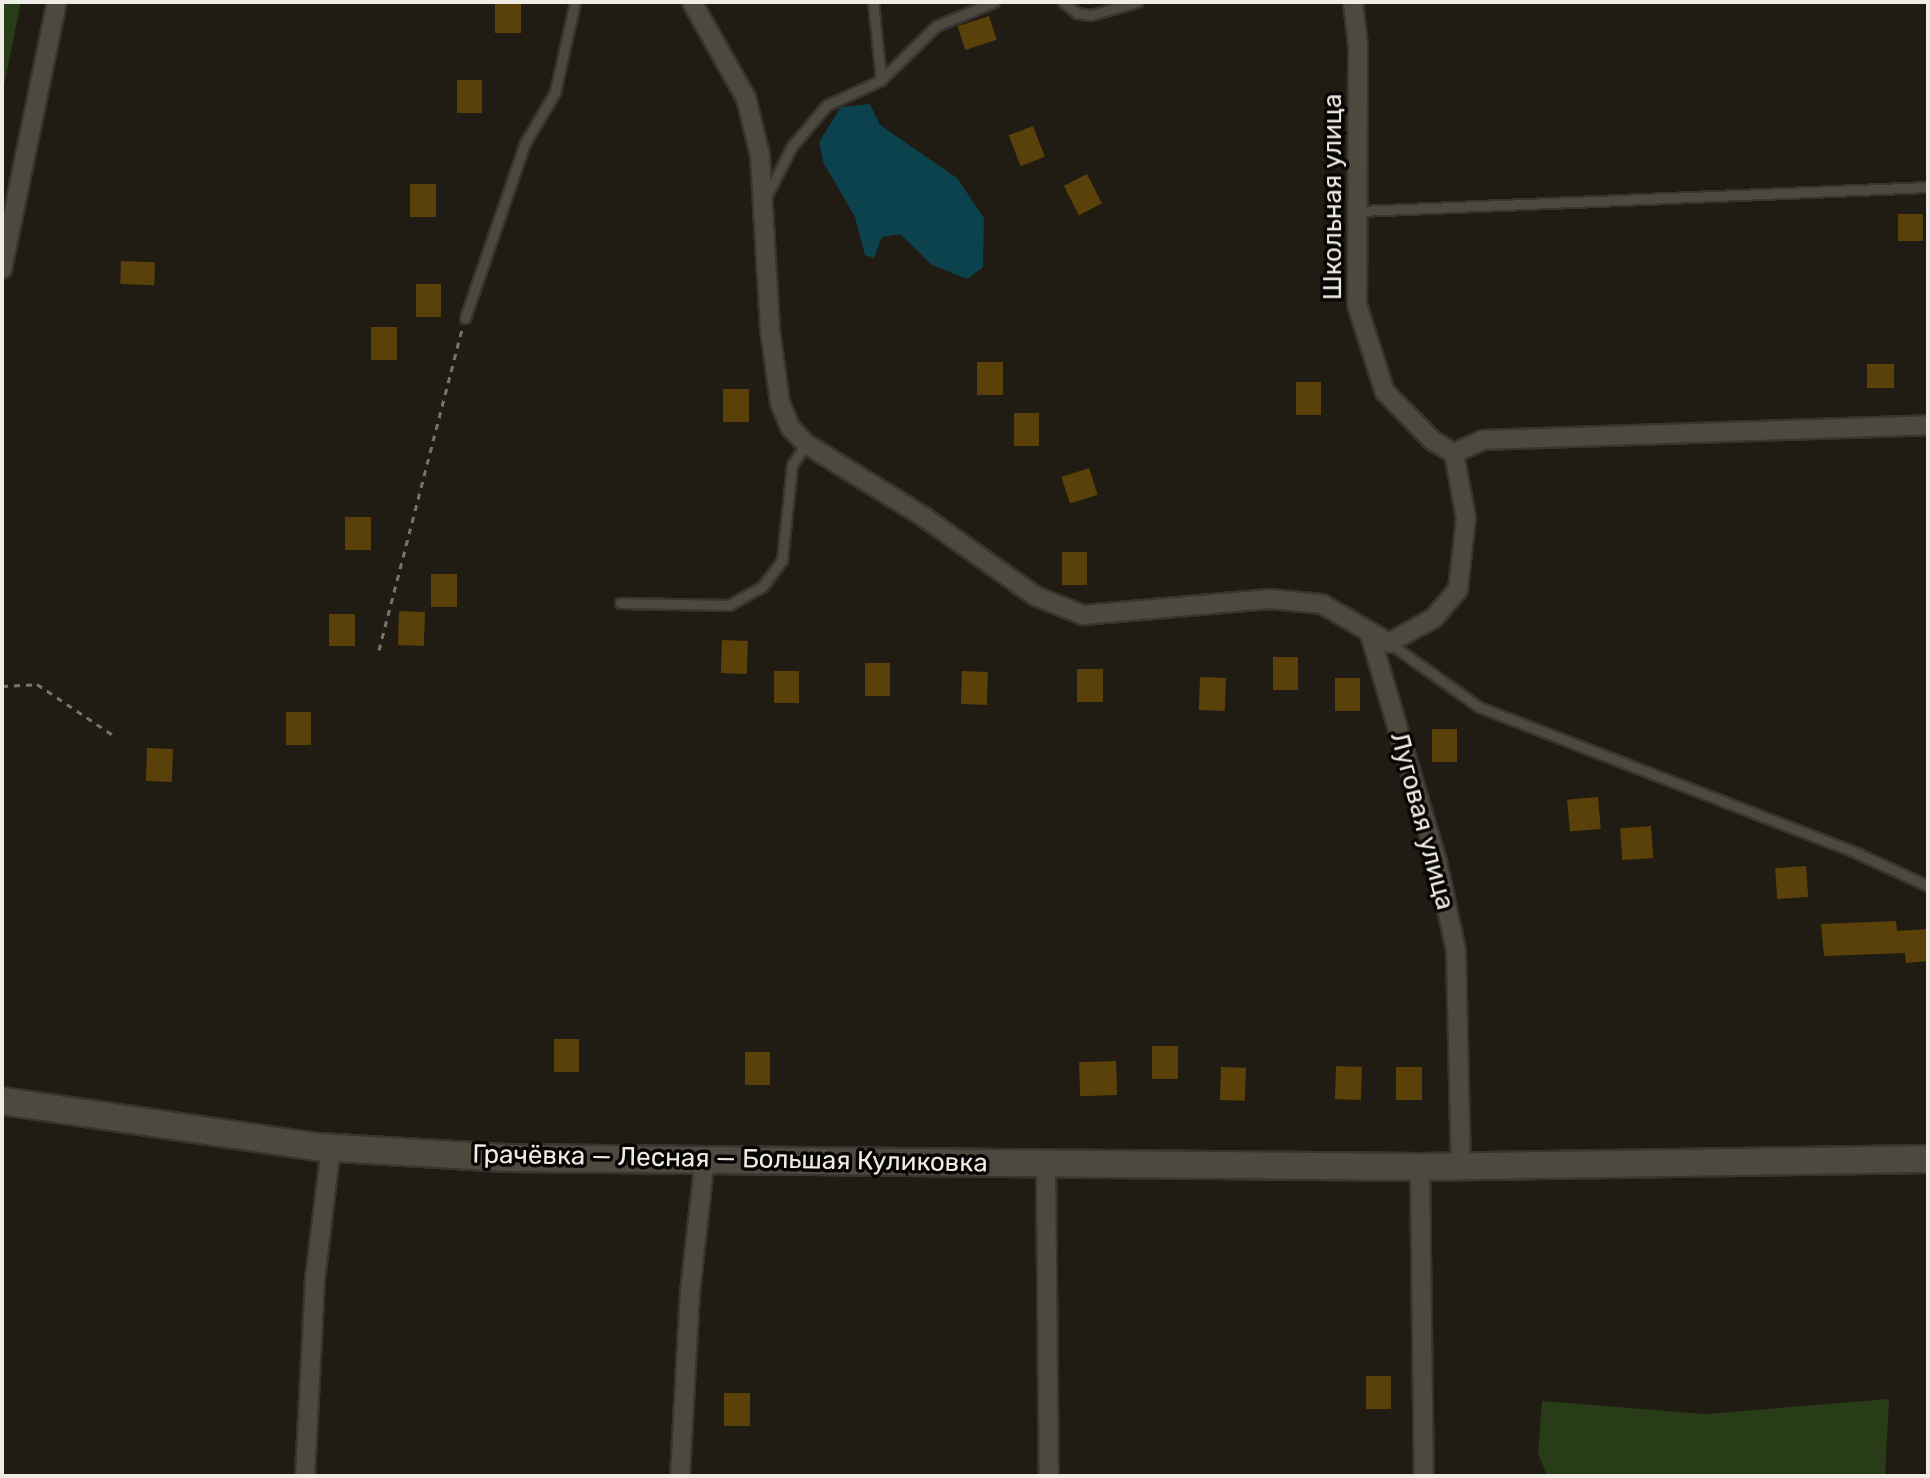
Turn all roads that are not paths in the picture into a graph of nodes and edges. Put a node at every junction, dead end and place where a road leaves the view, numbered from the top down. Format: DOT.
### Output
graph roads {
  1 [pos="57,2"];
  2 [pos="575,2"];
  3 [pos="692,2"];
  4 [pos="873,2"];
  5 [pos="994,2"];
  6 [pos="1063,2"];
  7 [pos="1137,2"];
  8 [pos="1353,2"];
  9 [pos="881,80"];
  10 [pos="1928,187"];
  11 [pos="765,198"];
  12 [pos="1360,211"];
  13 [pos="2,269"];
  14 [pos="465,318"];
  15 [pos="1928,425"];
  16 [pos="806,444"];
  17 [pos="1454,453"];
  18 [pos="620,603"];
  19 [pos="1370,634"];
  20 [pos="1389,643"];
  21 [pos="1928,886"];
  22 [pos="2,1101"];
  23 [pos="331,1147"];
  24 [pos="705,1158"];
  25 [pos="1928,1159"];
  26 [pos="1046,1163"];
  27 [pos="1461,1166"];
  28 [pos="1420,1167"];
  29 [pos="305,1476"];
  30 [pos="680,1476"];
  31 [pos="1049,1476"];
  32 [pos="1424,1476"];
  1 -- 13 [label="street"];
  2 -- 14 [label="lane"];
  3 -- 11 [label="street"];
  4 -- 9 [label="lane"];
  5 -- 9 [label="lane"];
  6 -- 7 [label="lane"];
  8 -- 12 [label="street, Школьная улица"];
  9 -- 11 [label="lane"];
  10 -- 12 [label="lane"];
  11 -- 16 [label="street"];
  12 -- 17 [label="street, Школьная улица"];
  15 -- 17 [label="street"];
  16 -- 18 [label="lane"];
  16 -- 19 [label="street"];
  17 -- 20 [label="street"];
  19 -- 20 [label="street"];
  19 -- 27 [label="street, Луговая улица"];
  20 -- 21 [label="lane"];
  22 -- 23 [label="street, Грачёвка — Лесная — Большая Куликовка"];
  23 -- 24 [label="street, Грачёвка — Лесная — Большая Куликовка"];
  23 -- 29 [label="street"];
  24 -- 26 [label="street, Грачёвка — Лесная — Большая Куликовка"];
  24 -- 30 [label="street"];
  25 -- 27 [label="street"];
  26 -- 28 [label="street, Грачёвка — Лесная — Большая Куликовка"];
  26 -- 31 [label="street"];
  27 -- 28 [label="street, Грачёвка — Лесная — Большая Куликовка"];
  28 -- 32 [label="street"];
}
